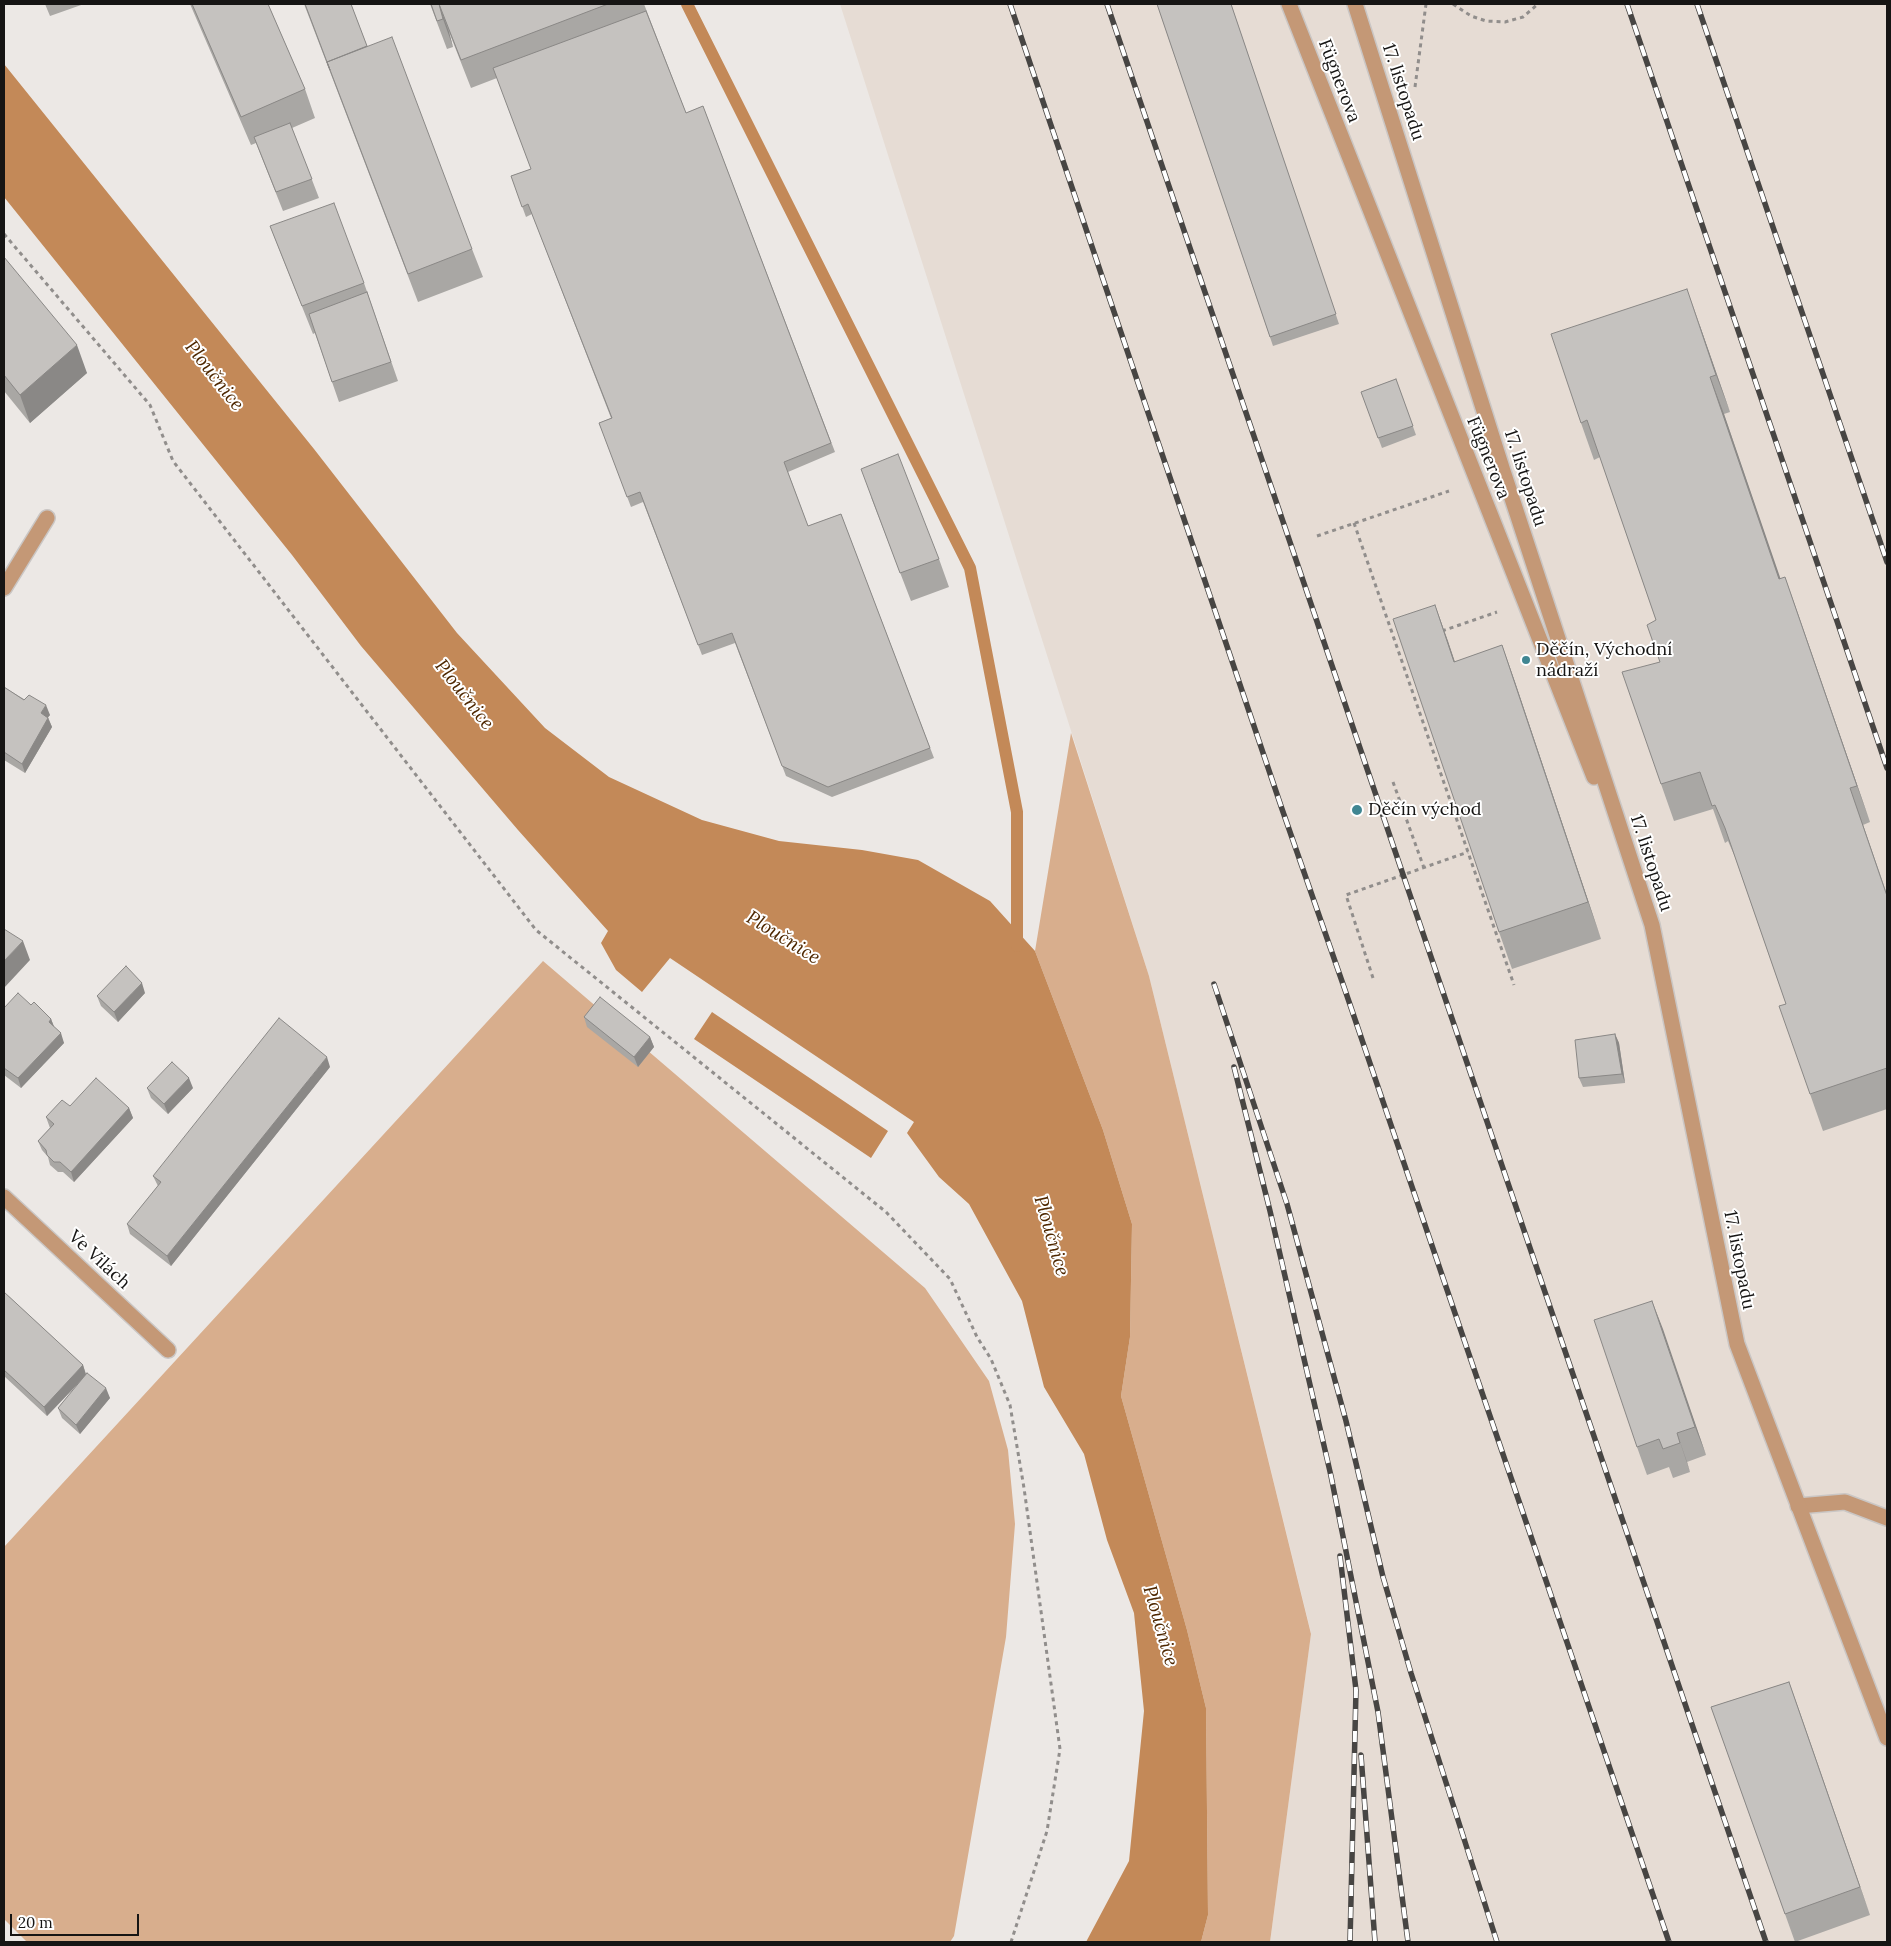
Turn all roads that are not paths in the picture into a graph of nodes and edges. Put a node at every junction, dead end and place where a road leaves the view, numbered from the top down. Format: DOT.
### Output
graph roads {
  1 [pos="1289,4"];
  2 [pos="1355,4"];
  3 [pos="47,518"];
  4 [pos="4,588"];
  5 [pos="1652,925"];
  6 [pos="4,1197"];
  7 [pos="168,1350"];
  8 [pos="1798,1506"];
  9 [pos="1887,1518"];
  10 [pos="1887,1738"];
  1 -- 5 [label="street, Fügnerova"];
  2 -- 5 [label="street, 17. listopadu"];
  3 -- 4 [label="street"];
  5 -- 8 [label="street, 17. listopadu"];
  6 -- 7 [label="street, Ve Vilách"];
  8 -- 9 [label="street"];
  8 -- 10 [label="street, 17. listopadu"];
}
